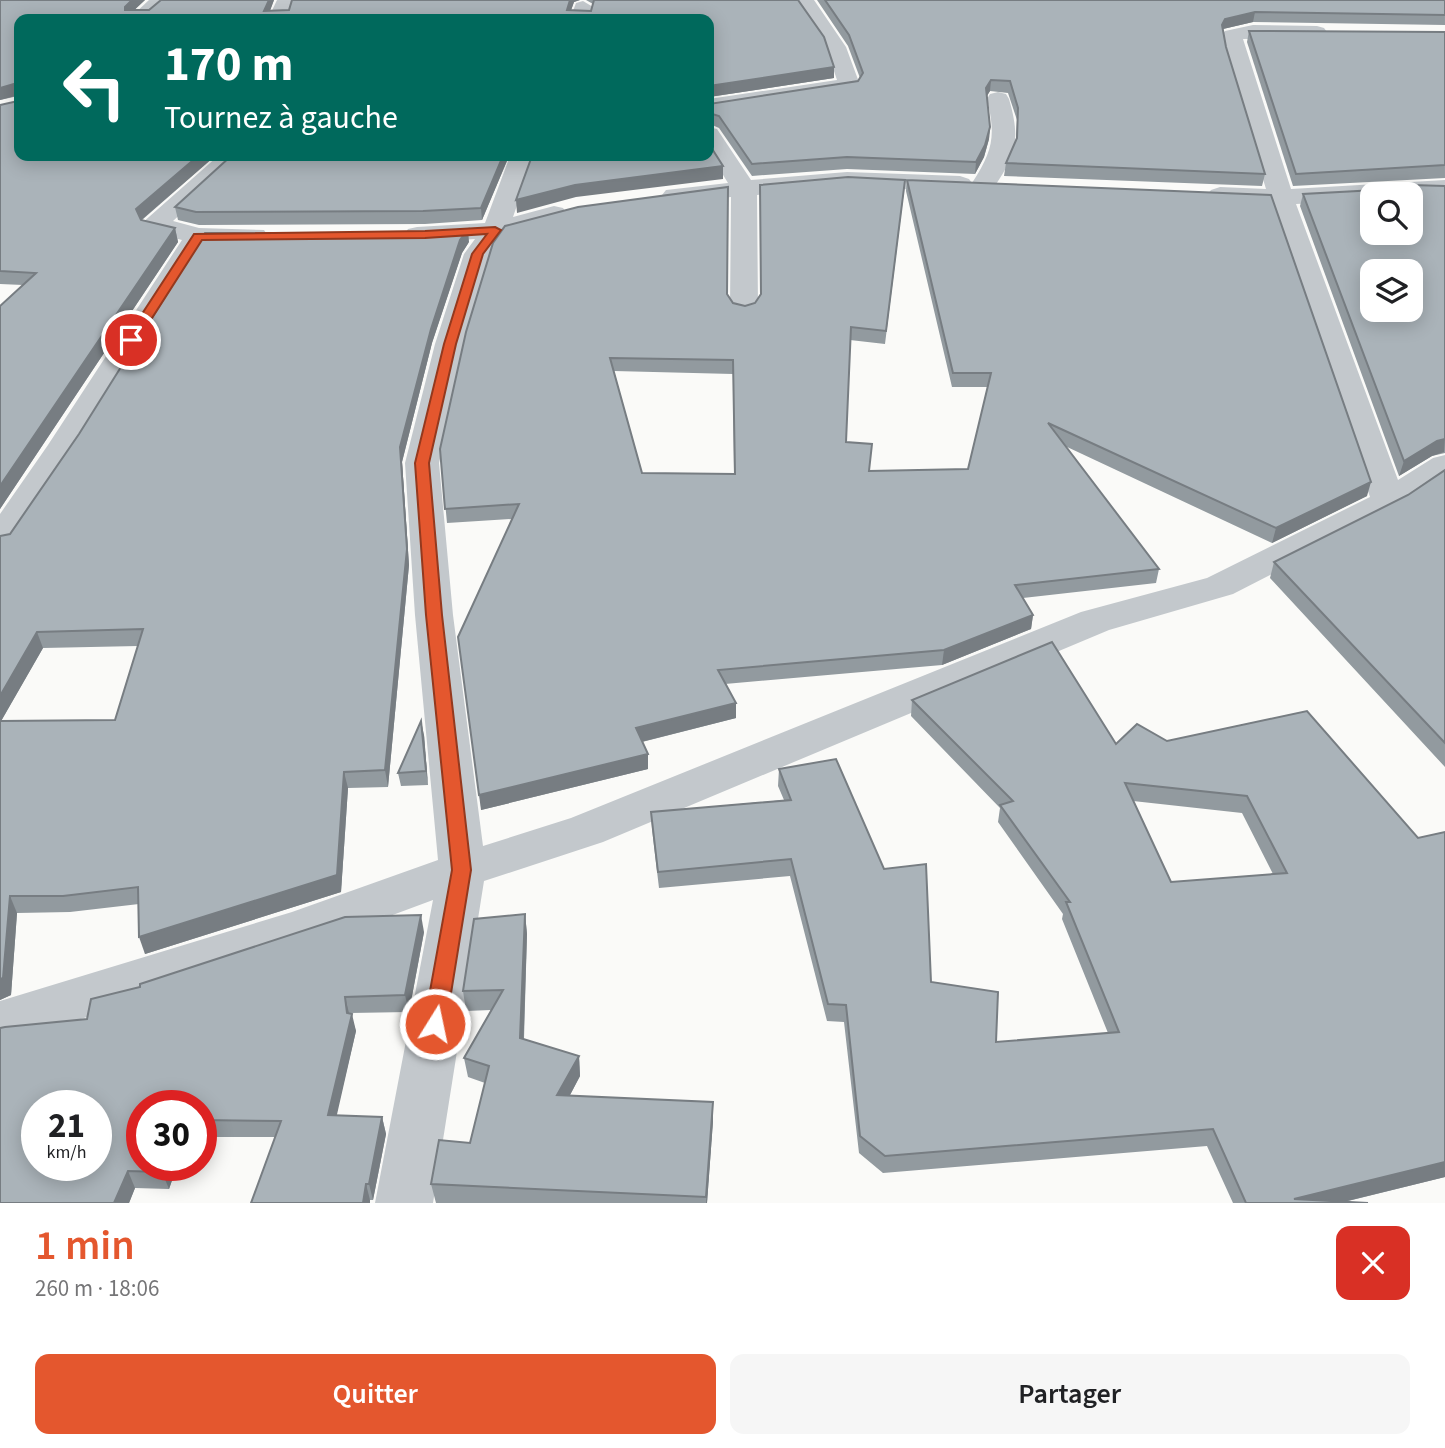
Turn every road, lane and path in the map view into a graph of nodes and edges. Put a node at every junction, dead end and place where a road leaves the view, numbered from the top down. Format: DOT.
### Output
graph roads {
  1 [pos="161,0"];
  2 [pos="804,0"];
  3 [pos="145,14"];
  4 [pos="1344,32"];
  5 [pos="998,99"];
  6 [pos="714,104"];
  7 [pos="714,142"];
  8 [pos="226,161"];
  9 [pos="520,161"];
  10 [pos="982,185"];
  11 [pos="1010,186"];
  12 [pos="744,188"];
  13 [pos="1445,188"];
  14 [pos="1198,194"];
  15 [pos="657,197"];
  16 [pos="1279,197"];
  17 [pos="576,208"];
  18 [pos="495,230"];
  19 [pos="399,235"];
  20 [pos="198,236"];
  21 [pos="278,236"];
  22 [pos="744,307"];
  23 [pos="1445,465"];
  24 [pos="1390,501"];
  25 [pos="0,540"];
  26 [pos="462,870"];
  27 [pos="0,1023"];
  28 [pos="404,1203"];
  1 -- 3 [label="street"];
  2 -- 6 [label="street"];
  4 -- 16 [label="street"];
  5 -- 10 [label="street"];
  7 -- 12 [label="street"];
  8 -- 20 [label="street"];
  9 -- 18 [label="street"];
  10 -- 11 [label="street"];
  10 -- 12 [label="street"];
  12 -- 15 [label="street"];
  12 -- 22 [label="street"];
  13 -- 16 [label="street"];
  14 -- 16 [label="street"];
  16 -- 24 [label="street"];
  17 -- 18 [label="street"];
  18 -- 19 [label="street"];
  18 -- 26 [label="street"];
  20 -- 21 [label="street"];
  20 -- 25 [label="street"];
  23 -- 24 [label="street"];
  24 -- 26 [label="street"];
  26 -- 27 [label="street"];
  26 -- 28 [label="street"];
}
